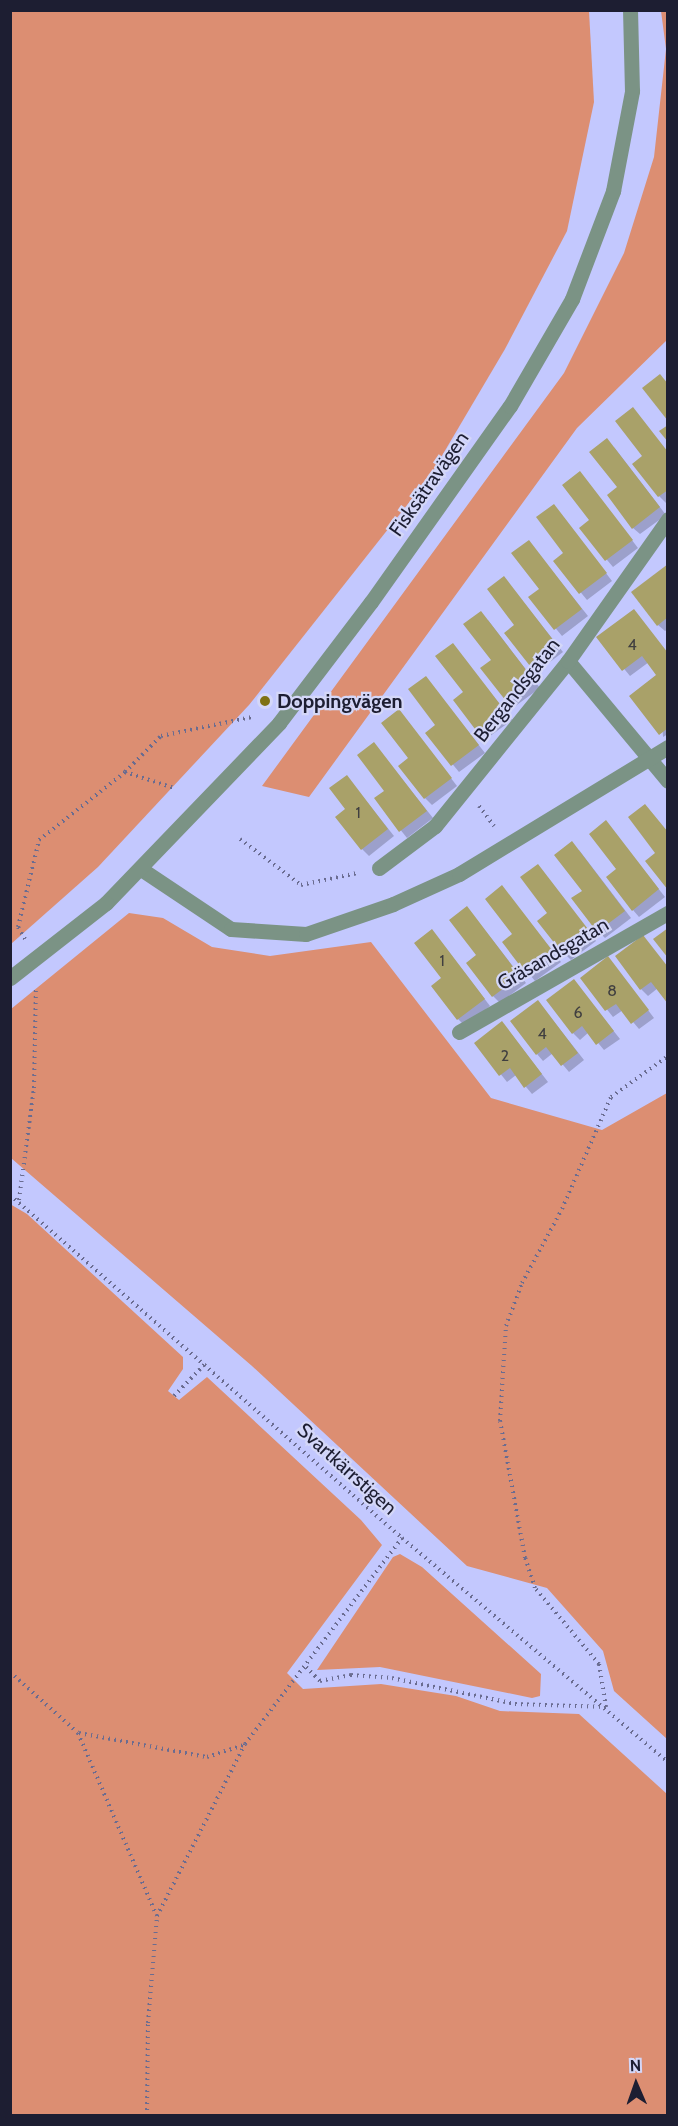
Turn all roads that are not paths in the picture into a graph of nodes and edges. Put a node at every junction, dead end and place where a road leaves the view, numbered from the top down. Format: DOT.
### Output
graph roads {
  1 [pos="630,10"];
  2 [pos="668,519"];
  3 [pos="568,661"];
  4 [pos="668,747"];
  5 [pos="650,759"];
  6 [pos="668,781"];
  7 [pos="141,868"];
  8 [pos="380,868"];
  9 [pos="668,913"];
  10 [pos="10,978"];
  11 [pos="459,1032"];
  1 -- 7 [label="street, Fisksätravägen"];
  2 -- 3 [label="street, Bergandsgatan"];
  3 -- 5 [label="street"];
  3 -- 8 [label="street, Bergandsgatan"];
  4 -- 5 [label="street"];
  5 -- 6 [label="street"];
  5 -- 7 [label="street"];
  7 -- 10 [label="street, Fisksätravägen, bridge"];
  9 -- 11 [label="street, Gräsandsgatan"];
}
